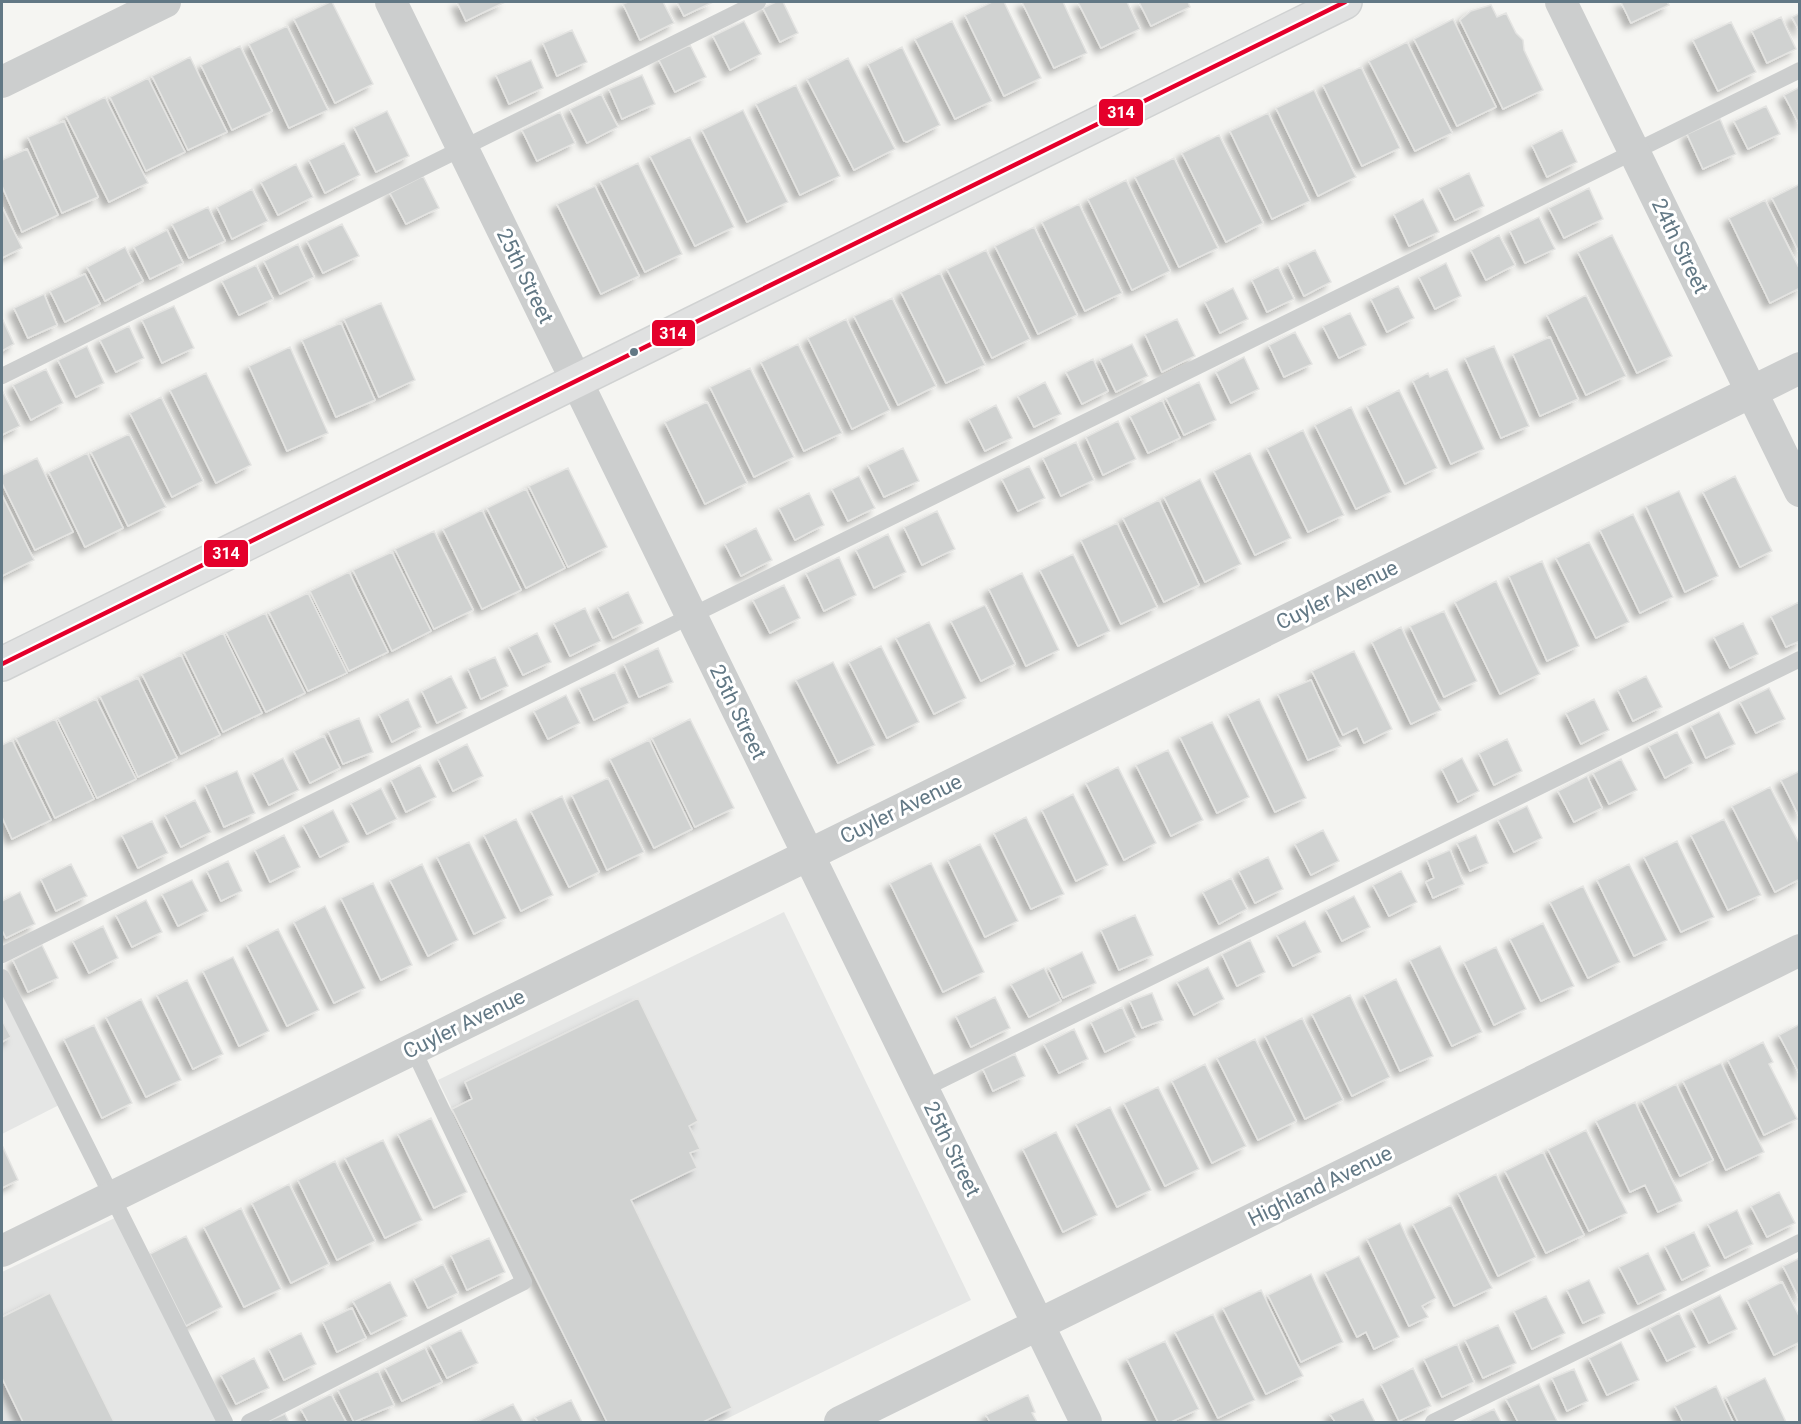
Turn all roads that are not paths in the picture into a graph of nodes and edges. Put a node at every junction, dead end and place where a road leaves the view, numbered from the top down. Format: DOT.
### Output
graph roads {
  1 [pos="165,2"];
  2 [pos="391,2"];
  3 [pos="758,2"];
  4 [pos="1345,2"];
  5 [pos="1561,2"];
  6 [pos="1800,70"];
  7 [pos="2,82"];
  8 [pos="462,147"];
  9 [pos="1634,152"];
  10 [pos="1800,368"];
  11 [pos="2,376"];
  12 [pos="576,381"];
  13 [pos="1751,392"];
  14 [pos="1800,491"];
  15 [pos="691,615"];
  16 [pos="1800,659"];
  17 [pos="2,664"];
  18 [pos="808,855"];
  19 [pos="1800,950"];
  20 [pos="2,955"];
  21 [pos="2,977"];
  22 [pos="413,1049"];
  23 [pos="923,1089"];
  24 [pos="112,1197"];
  25 [pos="1800,1242"];
  26 [pos="2,1251"];
  27 [pos="1038,1325"];
  28 [pos="225,1422"];
  29 [pos="249,1422"];
  30 [pos="840,1422"];
  31 [pos="1086,1422"];
  32 [pos="1433,1422"];
  1 -- 7 [label="street"];
  2 -- 8 [label="street, 25th Street"];
  3 -- 8 [label="lane"];
  4 -- 12 [label="street"];
  5 -- 9 [label="street, 24th Street"];
  6 -- 9 [label="lane"];
  8 -- 11 [label="lane"];
  8 -- 12 [label="street, 25th Street"];
  9 -- 13 [label="street, 24th Street"];
  9 -- 15 [label="lane"];
  10 -- 13 [label="street, Cuyler Avenue"];
  12 -- 15 [label="street, 25th Street"];
  12 -- 17 [label="street"];
  13 -- 14 [label="street, 24th Street"];
  13 -- 18 [label="street, Cuyler Avenue"];
  15 -- 18 [label="street, 25th Street"];
  15 -- 20 [label="lane"];
  16 -- 23 [label="lane"];
  18 -- 22 [label="street, Cuyler Avenue"];
  18 -- 23 [label="street, 25th Street"];
  19 -- 27 [label="street, Highland Avenue"];
  21 -- 24 [label="lane"];
  22 -- 24 [label="street, Cuyler Avenue"];
  22 -- 29 [label="lane"];
  23 -- 27 [label="street, 25th Street"];
  24 -- 26 [label="street, Cuyler Avenue"];
  24 -- 28 [label="lane"];
  25 -- 32 [label="lane"];
  27 -- 30 [label="street, Highland Avenue"];
  27 -- 31 [label="street, 25th Street"];
}
